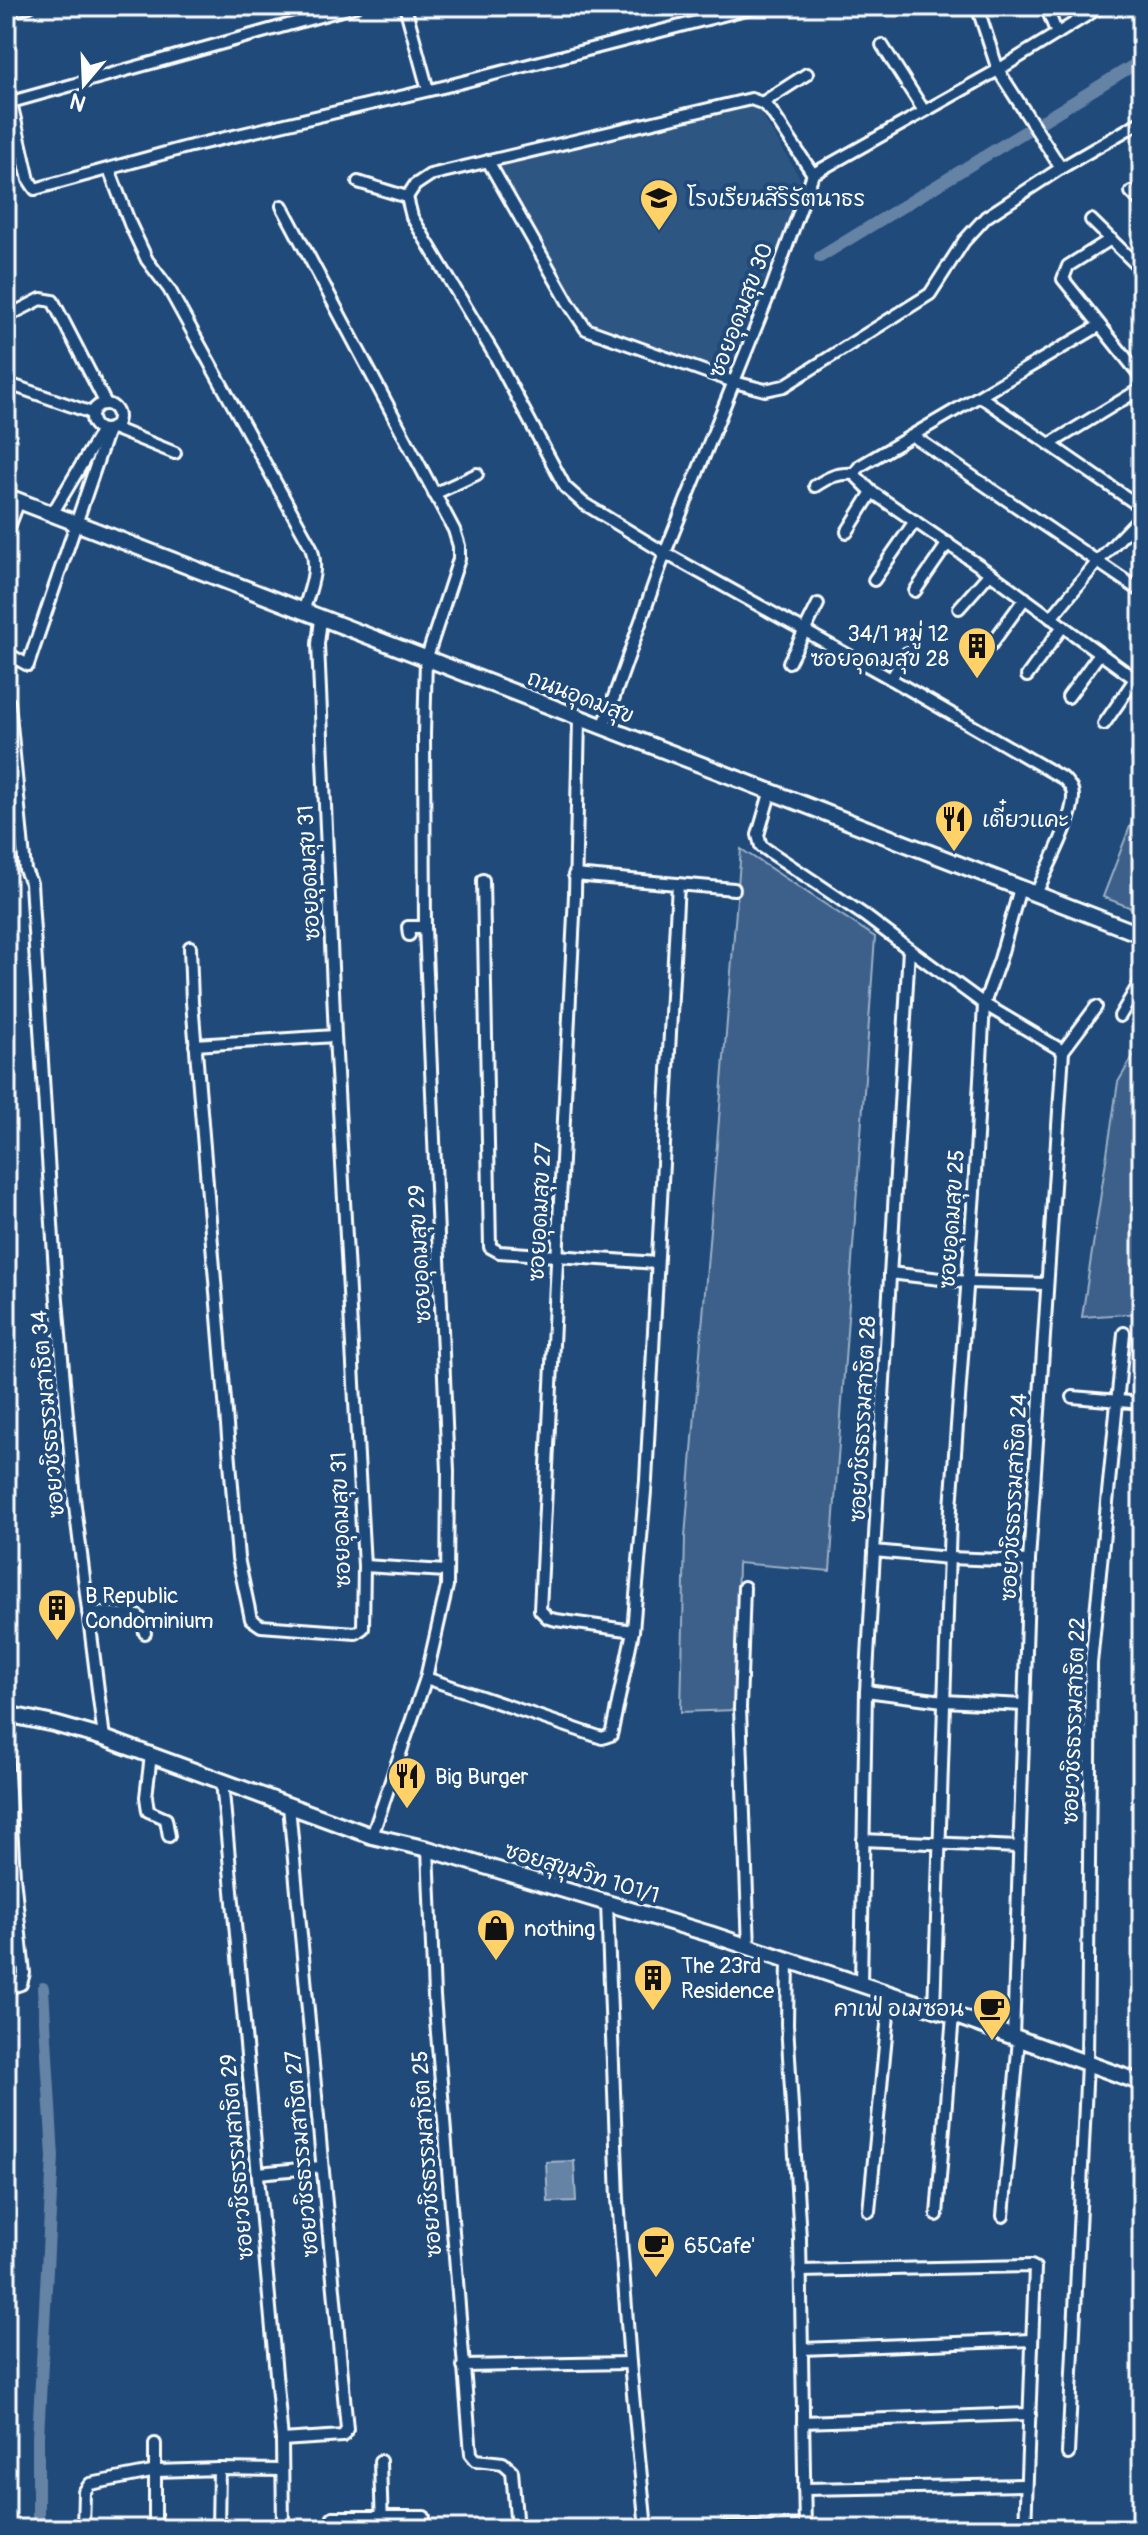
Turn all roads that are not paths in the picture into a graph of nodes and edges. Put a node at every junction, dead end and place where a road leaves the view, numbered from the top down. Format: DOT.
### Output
graph roads {
  1 [pos="30,6"];
  2 [pos="356,6"];
  3 [pos="405,6"];
  4 [pos="758,6"];
  5 [pos="977,6"];
  6 [pos="1046,6"];
  7 [pos="1099,7"];
  8 [pos="6,12"];
  9 [pos="1057,34"];
  10 [pos="882,45"];
  11 [pos="998,70"];
  12 [pos="807,74"];
  13 [pos="6,81"];
  14 [pos="428,90"];
  15 [pos="11,102"];
  16 [pos="762,103"];
  17 [pos="924,111"];
  18 [pos="1142,121"];
  19 [pos="488,161"];
  20 [pos="1061,168"];
  21 [pos="109,169"];
  22 [pos="813,174"];
  23 [pos="358,182"];
  24 [pos="1131,192"];
  25 [pos="407,197"];
  26 [pos="1142,203"];
  27 [pos="282,206"];
  28 [pos="1091,220"];
  29 [pos="1111,239"];
  30 [pos="1142,270"];
  31 [pos="6,317"];
  32 [pos="1099,326"];
  33 [pos="1142,378"];
  34 [pos="734,382"];
  35 [pos="6,383"];
  36 [pos="1142,388"];
  37 [pos="981,397"];
  38 [pos="106,404"];
  39 [pos="92,413"];
  40 [pos="107,429"];
  41 [pos="913,436"];
  42 [pos="1050,444"];
  43 [pos="175,453"];
  44 [pos="477,474"];
  45 [pos="856,478"];
  46 [pos="815,486"];
  47 [pos="872,492"];
  48 [pos="434,494"];
  49 [pos="13,499"];
  50 [pos="1142,508"];
  51 [pos="52,514"];
  52 [pos="1142,515"];
  53 [pos="915,521"];
  54 [pos="77,524"];
  55 [pos="847,532"];
  56 [pos="6,535"];
  57 [pos="948,543"];
  58 [pos="665,553"];
  59 [pos="1099,560"];
  60 [pos="990,573"];
  61 [pos="874,580"];
  62 [pos="915,591"];
  63 [pos="1142,592"];
  64 [pos="1025,598"];
  65 [pos="818,604"];
  66 [pos="959,608"];
  67 [pos="303,612"];
  68 [pos="1051,618"];
  69 [pos="321,619"];
  70 [pos="1063,626"];
  71 [pos="803,631"];
  72 [pos="990,646"];
  73 [pos="6,653"];
  74 [pos="907,653"];
  75 [pos="1100,653"];
  76 [pos="426,660"];
  77 [pos="789,662"];
  78 [pos="1027,676"];
  79 [pos="891,679"];
  80 [pos="1138,682"];
  81 [pos="1068,697"];
  82 [pos="9,703"];
  83 [pos="579,719"];
  84 [pos="1104,724"];
  85 [pos="603,728"];
  86 [pos="771,790"];
  87 [pos="574,875"];
  88 [pos="483,880"];
  89 [pos="678,884"];
  90 [pos="1020,888"];
  91 [pos="734,889"];
  92 [pos="1036,894"];
  93 [pos="425,927"];
  94 [pos="409,935"];
  95 [pos="1142,935"];
  96 [pos="190,947"];
  97 [pos="909,949"];
  98 [pos="1142,979"];
  99 [pos="984,1004"];
  100 [pos="1096,1007"];
  101 [pos="1120,1016"];
  102 [pos="335,1036"];
  103 [pos="195,1045"];
  104 [pos="1063,1051"];
  105 [pos="556,1256"];
  106 [pos="657,1263"];
  107 [pos="890,1273"];
  108 [pos="966,1282"];
  109 [pos="1046,1284"];
  110 [pos="1124,1333"];
  111 [pos="1073,1397"];
  112 [pos="1118,1399"];
  113 [pos="1142,1403"];
  114 [pos="874,1551"];
  115 [pos="949,1558"];
  116 [pos="1029,1561"];
  117 [pos="364,1566"];
  118 [pos="446,1571"];
  119 [pos="744,1587"];
  120 [pos="88,1612"];
  121 [pos="633,1631"];
  122 [pos="145,1633"];
  123 [pos="426,1678"];
  124 [pos="866,1691"];
  125 [pos="943,1701"];
  126 [pos="1024,1705"];
  127 [pos="6,1714"];
  128 [pos="104,1738"];
  129 [pos="6,1739"];
  130 [pos="151,1755"];
  131 [pos="222,1781"];
  132 [pos="289,1806"];
  133 [pos="169,1836"];
  134 [pos="372,1836"];
  135 [pos="863,1840"];
  136 [pos="940,1844"];
  137 [pos="1018,1847"];
  138 [pos="428,1849"];
  139 [pos="607,1903"];
  140 [pos="749,1948"];
  141 [pos="788,1960"];
  142 [pos="861,1984"];
  143 [pos="6,1989"];
  144 [pos="890,1994"];
  145 [pos="934,2010"];
  146 [pos="953,2015"];
  147 [pos="1016,2038"];
  148 [pos="1087,2064"];
  149 [pos="1142,2083"];
  150 [pos="321,2167"];
  151 [pos="258,2173"];
  152 [pos="869,2211"];
  153 [pos="937,2215"];
  154 [pos="1003,2216"];
  155 [pos="800,2271"];
  156 [pos="1032,2340"];
  157 [pos="802,2349"];
  158 [pos="630,2363"];
  159 [pos="463,2366"];
  160 [pos="1030,2414"];
  161 [pos="803,2422"];
  162 [pos="282,2440"];
  163 [pos="155,2444"];
  164 [pos="1068,2454"];
  165 [pos="380,2461"];
  166 [pos="219,2469"];
  167 [pos="282,2470"];
  168 [pos="157,2471"];
  169 [pos="1026,2485"];
  170 [pos="804,2489"];
  171 [pos="333,2517"];
  172 [pos="424,2517"];
  173 [pos="382,2523"];
  174 [pos="724,2528"];
  175 [pos="805,2528"];
  176 [pos="83,2529"];
  177 [pos="155,2529"];
  178 [pos="218,2529"];
  179 [pos="283,2529"];
  180 [pos="517,2529"];
  181 [pos="646,2529"];
  182 [pos="1025,2529"];
  1 -- 8 [label="street"];
  2 -- 15 [label="street"];
  3 -- 14 [label="street"];
  4 -- 14 [label="street"];
  5 -- 11 [label="street"];
  6 -- 9 [label="street"];
  7 -- 9 [label="street"];
  9 -- 11 [label="street"];
  10 -- 17 [label="street"];
  11 -- 17 [label="street"];
  11 -- 20 [label="street"];
  12 -- 16 [label="street"];
  13 -- 15 [label="street"];
  14 -- 21 [label="street"];
  15 -- 21 [label="street"];
  16 -- 19 [label="street"];
  16 -- 22 [label="street"];
  17 -- 22 [label="street"];
  18 -- 20 [label="street"];
  19 -- 25 [label="street"];
  19 -- 34 [label="street"];
  20 -- 34 [label="street"];
  21 -- 67 [label="street"];
  22 -- 34 [label="street, ซอยอุดมสุข 30"];
  23 -- 25 [label="street"];
  24 -- 26 [label="street"];
  25 -- 58 [label="street"];
  27 -- 48 [label="street, ซอยอุดมสุข 29"];
  28 -- 29 [label="street"];
  29 -- 30 [label="street"];
  29 -- 32 [label="street"];
  31 -- 38 [label="street"];
  32 -- 33 [label="street"];
  32 -- 37 [label="street"];
  34 -- 58 [label="street, ซอยอุดมสุข 30"];
  35 -- 39 [label="street"];
  36 -- 42 [label="street"];
  37 -- 41 [label="street"];
  37 -- 42 [label="street"];
  38 -- 39 [label="street"];
  38 -- 40 [label="street"];
  39 -- 40 [label="street"];
  40 -- 43 [label="street"];
  40 -- 51 [label="street"];
  40 -- 54 [label="street"];
  41 -- 45 [label="street"];
  41 -- 59 [label="street"];
  42 -- 50 [label="street"];
  44 -- 48 [label="street"];
  45 -- 46 [label="street"];
  45 -- 47 [label="street"];
  47 -- 53 [label="street"];
  47 -- 55 [label="street"];
  48 -- 76 [label="street, ซอยอุดมสุข 29"];
  49 -- 51 [label="main road, ถนนอุดมสุข"];
  49 -- 56 [label="street"];
  51 -- 54 [label="main road, ถนนอุดมสุข"];
  52 -- 59 [label="street"];
  53 -- 57 [label="street"];
  53 -- 61 [label="street"];
  54 -- 67 [label="main road, ถนนอุดมสุข"];
  54 -- 73 [label="street"];
  57 -- 60 [label="street"];
  57 -- 62 [label="street"];
  58 -- 71 [label="street"];
  58 -- 85 [label="street, ซอยอุดมสุข 30"];
  59 -- 63 [label="street"];
  59 -- 68 [label="street"];
  60 -- 64 [label="street"];
  60 -- 66 [label="street"];
  64 -- 68 [label="street"];
  64 -- 72 [label="street"];
  65 -- 71 [label="street"];
  67 -- 69 [label="main road, ถนนอุดมสุข"];
  68 -- 70 [label="street"];
  69 -- 76 [label="main road, ถนนอุดมสุข"];
  69 -- 102 [label="street, ซอยอุดมสุข 31"];
  70 -- 75 [label="street"];
  70 -- 78 [label="street"];
  71 -- 77 [label="street"];
  71 -- 79 [label="street"];
  74 -- 79 [label="street"];
  75 -- 80 [label="street"];
  75 -- 81 [label="street"];
  76 -- 83 [label="main road, ถนนอุดมสุข"];
  76 -- 93 [label="street, ซอยอุดมสุข 29"];
  79 -- 92 [label="street"];
  80 -- 84 [label="street"];
  82 -- 120 [label="street, ซอยวชิรธรรมสาธิต 34"];
  83 -- 85 [label="main road, ถนนอุดมสุข"];
  83 -- 87 [label="street, ซอยอุดมสุข 27"];
  85 -- 86 [label="main road, ถนนอุดมสุข"];
  86 -- 90 [label="main road, ถนนอุดมสุข"];
  86 -- 97 [label="street"];
  87 -- 89 [label="street"];
  87 -- 105 [label="street, ซอยอุดมสุข 27"];
  88 -- 105 [label="street"];
  89 -- 91 [label="street"];
  89 -- 106 [label="street"];
  90 -- 92 [label="main road, ถนนอุดมสุข"];
  90 -- 99 [label="street, ซอยอุดมสุข 25"];
  92 -- 95 [label="main road, ถนนอุดมสุข"];
  93 -- 94 [label="street"];
  93 -- 118 [label="street, ซอยอุดมสุข 29"];
  96 -- 103 [label="street, ซอยอุดมสุข 31"];
  97 -- 99 [label="street"];
  97 -- 107 [label="street, ซอยวชิรธรรมสาธิต 28"];
  98 -- 101 [label="street"];
  99 -- 104 [label="street"];
  99 -- 108 [label="street, ซอยอุดมสุข 25"];
  100 -- 104 [label="street"];
  102 -- 103 [label="street"];
  102 -- 117 [label="street, ซอยอุดมสุข 31"];
  103 -- 117 [label="street, ซอยอุดมสุข 31"];
  104 -- 109 [label="street, ซอยวชิรธรรมสาธิต 24"];
  105 -- 106 [label="street"];
  105 -- 121 [label="street, ซอยอุดมสุข 27"];
  106 -- 121 [label="street"];
  107 -- 108 [label="street"];
  107 -- 114 [label="street, ซอยวชิรธรรมสาธิต 28"];
  108 -- 109 [label="street"];
  108 -- 115 [label="street, ซอยอุดมสุข 25"];
  109 -- 116 [label="street, ซอยวชิรธรรมสาธิต 24"];
  110 -- 112 [label="street, ซอยวชิรธรรมสาธิต 22"];
  111 -- 112 [label="street"];
  112 -- 113 [label="street"];
  112 -- 148 [label="street, ซอยวชิรธรรมสาธิต 22"];
  114 -- 115 [label="street"];
  114 -- 124 [label="street, ซอยวชิรธรรมสาธิต 28"];
  115 -- 116 [label="street"];
  115 -- 125 [label="street, ซอยอุดมสุข 25"];
  116 -- 126 [label="street, ซอยวชิรธรรมสาธิต 24"];
  117 -- 118 [label="street"];
  118 -- 123 [label="street, ซอยอุดมสุข 29"];
  119 -- 140 [label="street"];
  120 -- 122 [label="street"];
  120 -- 128 [label="street, ซอยวชิรธรรมสาธิต 34"];
  121 -- 123 [label="street"];
  123 -- 134 [label="street, ซอยอุดมสุข 29"];
  124 -- 125 [label="street"];
  124 -- 135 [label="street, ซอยวชิรธรรมสาธิต 28"];
  125 -- 126 [label="street"];
  125 -- 136 [label="street, ซอยอุดมสุข 25"];
  126 -- 137 [label="street, ซอยวชิรธรรมสาธิต 24"];
  127 -- 128 [label="main road, ซอยสุขุมวิท 101/1"];
  128 -- 130 [label="main road, ซอยสุขุมวิท 101/1"];
  129 -- 143 [label="street"];
  130 -- 131 [label="main road, ซอยสุขุมวิท 101/1"];
  130 -- 133 [label="street"];
  131 -- 132 [label="main road, ซอยสุขุมวิท 101/1"];
  131 -- 151 [label="street, ซอยวชิรธรรมสาธิต 29"];
  132 -- 134 [label="main road, ซอยสุขุมวิท 101/1"];
  132 -- 150 [label="street, ซอยวชิรธรรมสาธิต 27"];
  134 -- 138 [label="main road, ซอยสุขุมวิท 101/1"];
  135 -- 136 [label="street"];
  135 -- 142 [label="street, ซอยวชิรธรรมสาธิต 28"];
  136 -- 137 [label="street"];
  136 -- 145 [label="street, ซอยอุดมสุข 25"];
  137 -- 147 [label="street, ซอยวชิรธรรมสาธิต 24"];
  138 -- 139 [label="main road, ซอยสุขุมวิท 101/1"];
  138 -- 159 [label="street, ซอยวชิรธรรมสาธิต 25"];
  139 -- 140 [label="main road, ซอยสุขุมวิท 101/1"];
  139 -- 158 [label="street"];
  140 -- 141 [label="main road, ซอยสุขุมวิท 101/1"];
  141 -- 142 [label="main road, ซอยสุขุมวิท 101/1"];
  141 -- 155 [label="street"];
  142 -- 144 [label="main road, ซอยสุขุมวิท 101/1"];
  144 -- 145 [label="main road, ซอยสุขุมวิท 101/1"];
  144 -- 152 [label="street"];
  145 -- 146 [label="main road, ซอยสุขุมวิท 101/1"];
  146 -- 147 [label="main road, ซอยสุขุมวิท 101/1"];
  146 -- 153 [label="street"];
  147 -- 148 [label="main road, ซอยสุขุมวิท 101/1"];
  147 -- 154 [label="street, ซอยวชิรธรรมสาธิต 24"];
  148 -- 149 [label="main road, ซอยสุขุมวิท 101/1"];
  148 -- 164 [label="street, ซอยวชิรธรรมสาธิต 22"];
  150 -- 151 [label="street"];
  150 -- 162 [label="street, ซอยวชิรธรรมสาธิต 27"];
  151 -- 162 [label="street, ซอยวชิรธรรมสาธิต 29"];
  155 -- 156 [label="street"];
  155 -- 157 [label="street"];
  156 -- 157 [label="street"];
  156 -- 160 [label="street"];
  157 -- 161 [label="street"];
  158 -- 159 [label="street"];
  158 -- 181 [label="street"];
  159 -- 180 [label="street, ซอยวชิรธรรมสาธิต 25"];
  160 -- 161 [label="street"];
  160 -- 169 [label="street"];
  161 -- 170 [label="street"];
  162 -- 167 [label="street, ซอยวชิรธรรมสาธิต 29"];
  163 -- 168 [label="street"];
  165 -- 173 [label="street"];
  166 -- 167 [label="street"];
  166 -- 168 [label="street"];
  166 -- 178 [label="street"];
  167 -- 179 [label="street, ซอยวชิรธรรมสาธิต 29"];
  168 -- 176 [label="street"];
  168 -- 177 [label="street"];
  169 -- 170 [label="street"];
  169 -- 182 [label="street"];
  170 -- 175 [label="street"];
  171 -- 173 [label="street"];
  172 -- 173 [label="street"];
  174 -- 175 [label="street"];
}
